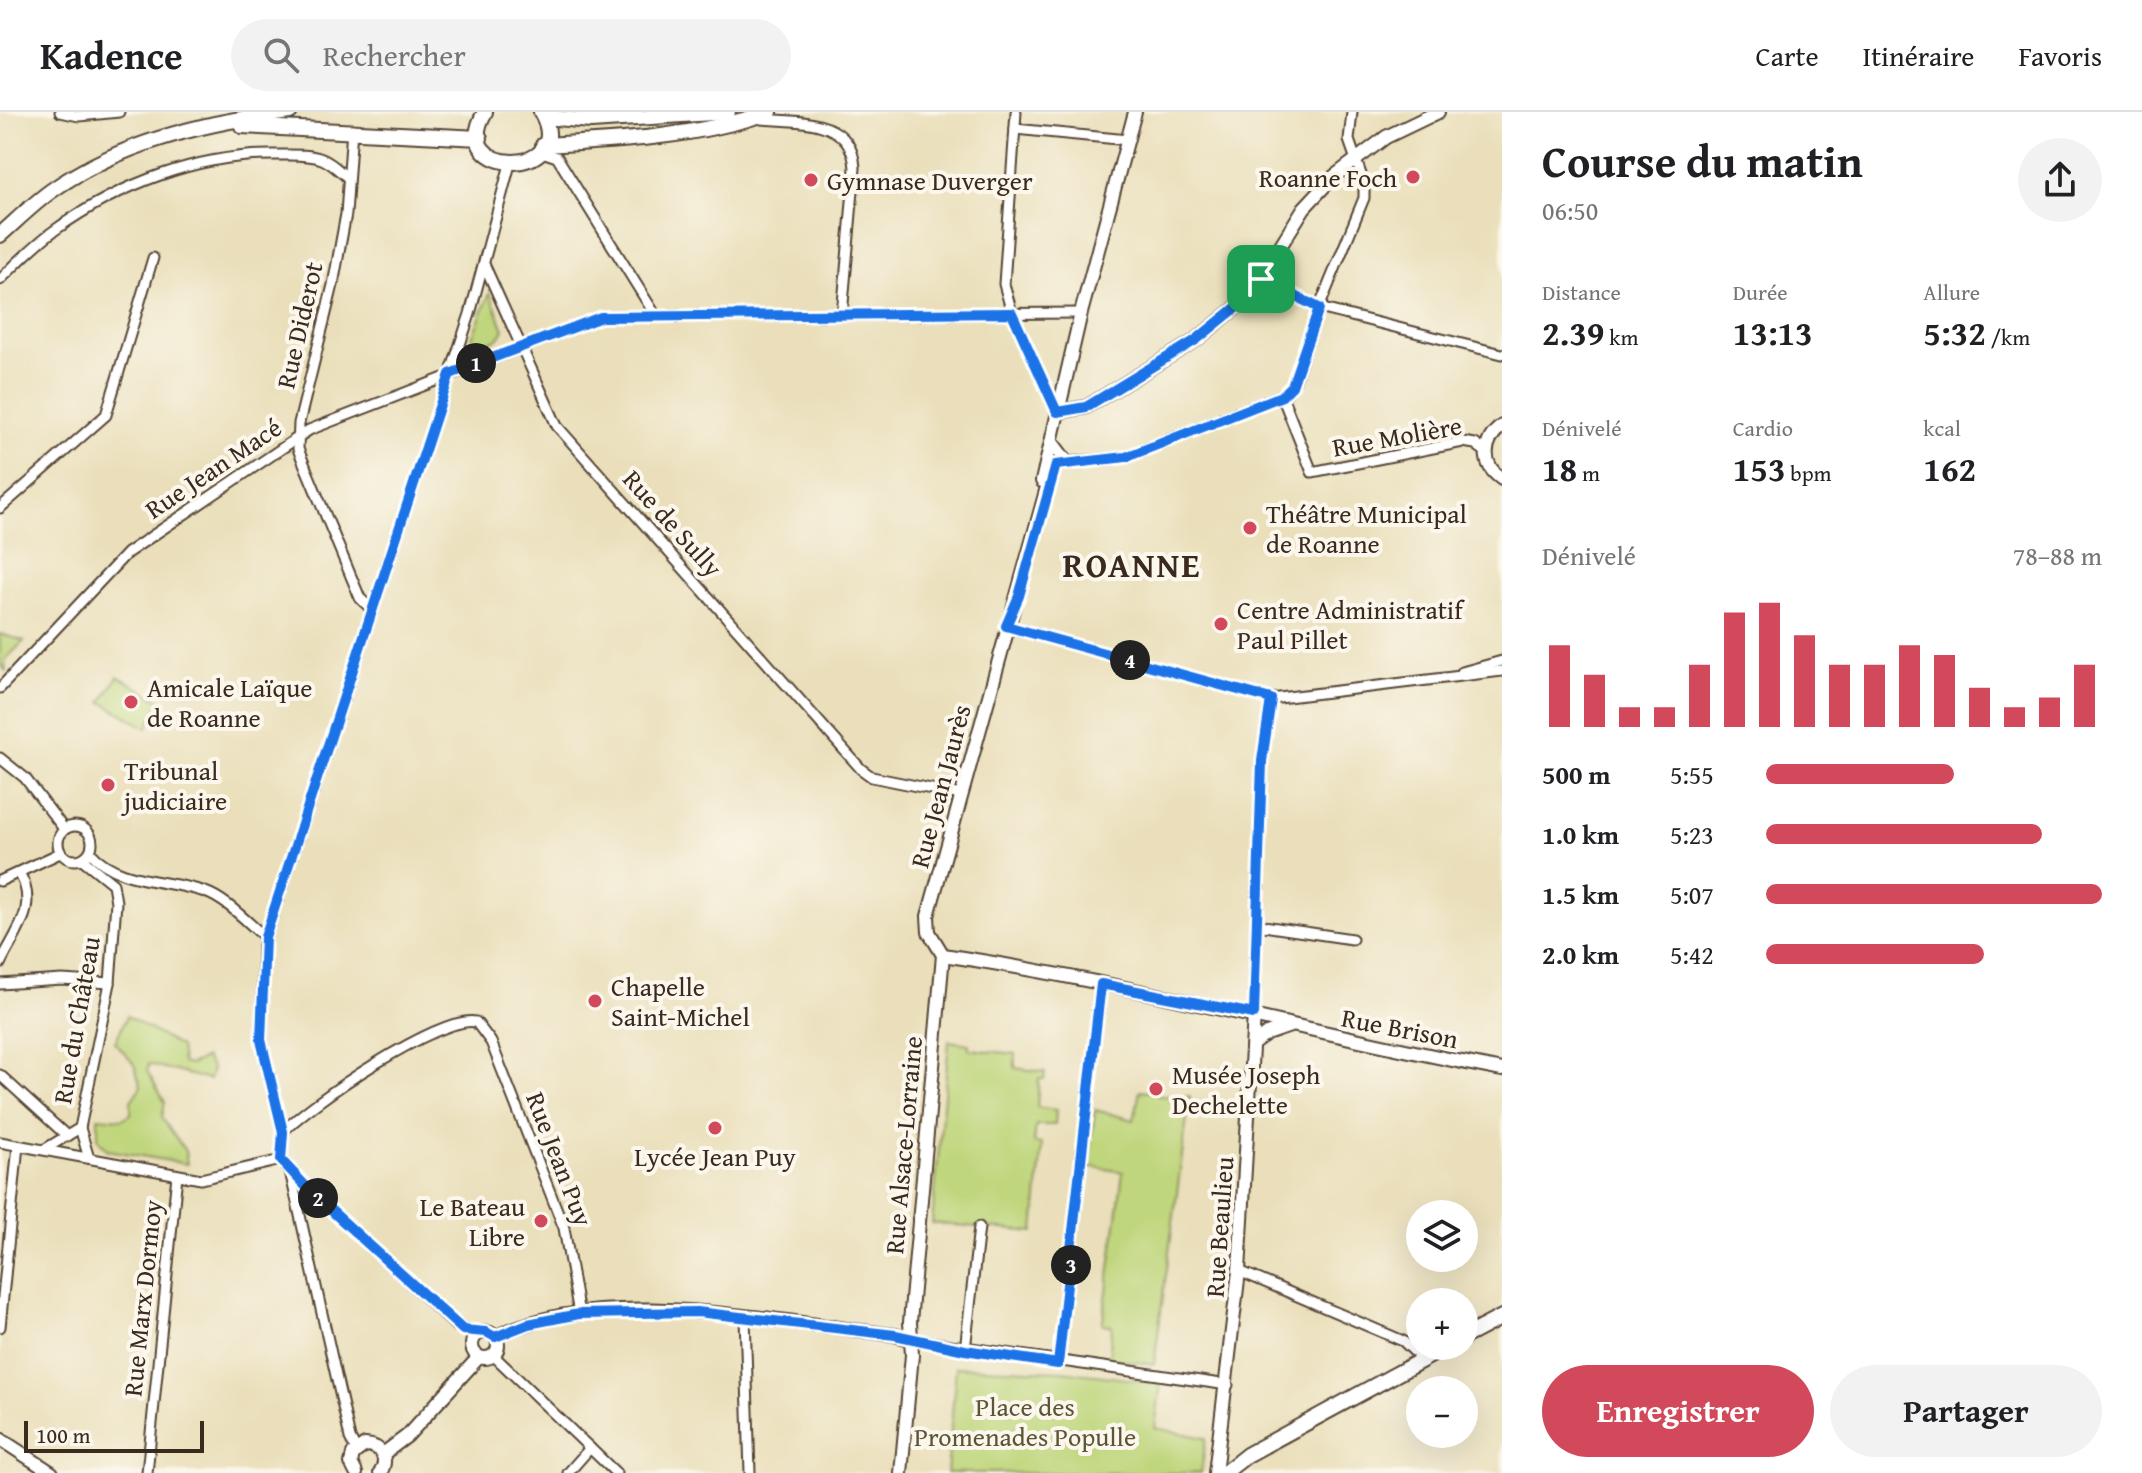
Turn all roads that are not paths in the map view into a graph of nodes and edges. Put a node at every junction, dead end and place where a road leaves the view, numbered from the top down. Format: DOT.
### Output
graph roads {
  1 [pos="60,112"];
  2 [pos="119,112"];
  3 [pos="290,112"];
  4 [pos="485,112"];
  5 [pos="728,112"];
  6 [pos="770,112"];
  7 [pos="1016,112"];
  8 [pos="1135,112"];
  9 [pos="1352,112"];
  10 [pos="1438,112"];
  11 [pos="543,115"];
  12 [pos="752,118"];
  13 [pos="218,125"];
  14 [pos="352,129"];
  15 [pos="1015,129"];
  16 [pos="480,138"];
  17 [pos="1128,140"];
  18 [pos="541,148"];
  19 [pos="1355,163"];
  20 [pos="510,164"];
  21 [pos="347,177"];
  22 [pos="0,235"];
  23 [pos="153,258"];
  24 [pos="483,264"];
  25 [pos="1261,279"];
  26 [pos="0,280"];
  27 [pos="1319,308"];
  28 [pos="1012,313"];
  29 [pos="1081,313"];
  30 [pos="842,315"];
  31 [pos="656,316"];
  32 [pos="523,345"];
  33 [pos="1502,354"];
  34 [pos="450,374"];
  35 [pos="1282,396"];
  36 [pos="1057,412"];
  37 [pos="1502,426"];
  38 [pos="298,437"];
  39 [pos="1052,442"];
  40 [pos="1486,452"];
  41 [pos="1067,462"];
  42 [pos="1502,479"];
  43 [pos="0,508"];
  44 [pos="372,610"];
  45 [pos="1006,626"];
  46 [pos="1502,661"];
  47 [pos="1502,671"];
  48 [pos="1447,676"];
  49 [pos="0,688"];
  50 [pos="1271,699"];
  51 [pos="0,758"];
  52 [pos="961,795"];
  53 [pos="64,829"];
  54 [pos="60,853"];
  55 [pos="86,856"];
  56 [pos="20,874"];
  57 [pos="127,874"];
  58 [pos="0,881"];
  59 [pos="113,884"];
  60 [pos="1257,925"];
  61 [pos="265,937"];
  62 [pos="1352,939"];
  63 [pos="943,955"];
  64 [pos="0,964"];
  65 [pos="110,983"];
  66 [pos="0,984"];
  67 [pos="1101,984"];
  68 [pos="1254,1014"];
  69 [pos="1290,1026"];
  70 [pos="1254,1043"];
  71 [pos="1502,1070"];
  72 [pos="0,1075"];
  73 [pos="80,1128"];
  74 [pos="283,1132"];
  75 [pos="67,1136"];
  76 [pos="0,1142"];
  77 [pos="18,1145"];
  78 [pos="44,1150"];
  79 [pos="88,1155"];
  80 [pos="281,1160"];
  81 [pos="290,1171"];
  82 [pos="177,1175"];
  83 [pos="979,1227"];
  84 [pos="1239,1271"];
  85 [pos="579,1314"];
  86 [pos="745,1317"];
  87 [pos="1502,1317"];
  88 [pos="0,1327"];
  89 [pos="1478,1330"];
  90 [pos="478,1333"];
  91 [pos="495,1337"];
  92 [pos="909,1339"];
  93 [pos="965,1350"];
  94 [pos="493,1355"];
  95 [pos="479,1357"];
  96 [pos="1424,1361"];
  97 [pos="1058,1364"];
  98 [pos="1227,1390"];
  99 [pos="0,1439"];
  100 [pos="590,1448"];
  101 [pos="1219,1448"];
  102 [pos="356,1450"];
  103 [pos="383,1454"];
  104 [pos="1247,1455"];
  105 [pos="52,1473"];
  106 [pos="147,1473"];
  107 [pos="356,1473"];
  108 [pos="380,1473"];
  109 [pos="568,1473"];
  110 [pos="616,1473"];
  111 [pos="750,1473"];
  112 [pos="901,1473"];
  113 [pos="1215,1473"];
  114 [pos="1224,1473"];
  1 -- 2 [label="street"];
  3 -- 13 [label="main road"];
  4 -- 16 [label="main road"];
  5 -- 11 [label="main road"];
  6 -- 12 [label="main road"];
  7 -- 15 [label="street"];
  8 -- 17 [label="street, Rue Jean Jaurès"];
  9 -- 19 [label="street"];
  10 -- 19 [label="street"];
  11 -- 18 [label="main road"];
  12 -- 18 [label="main road"];
  12 -- 30 [label="street"];
  13 -- 14 [label="main road"];
  13 -- 22 [label="main road"];
  14 -- 16 [label="main road"];
  14 -- 21 [label="street, Rue Diderot"];
  15 -- 17 [label="street"];
  15 -- 28 [label="street"];
  16 -- 20 [label="main road"];
  17 -- 29 [label="street, Rue Jean Jaurès"];
  18 -- 20 [label="main road"];
  18 -- 31 [label="street"];
  19 -- 25 [label="street"];
  19 -- 27 [label="street"];
  20 -- 24 [label="street"];
  21 -- 26 [label="street"];
  21 -- 38 [label="street, Rue Diderot"];
  23 -- 43 [label="street"];
  24 -- 32 [label="street, Rue de Sully"];
  24 -- 34 [label="street"];
  25 -- 27 [label="street"];
  25 -- 36 [label="street"];
  27 -- 33 [label="street"];
  27 -- 35 [label="street"];
  28 -- 29 [label="street, Rue Jean Macé"];
  28 -- 30 [label="street, Rue Jean Macé"];
  28 -- 36 [label="street"];
  29 -- 36 [label="street, Rue Jean Jaurès"];
  30 -- 31 [label="street, Rue Jean Macé"];
  31 -- 32 [label="street, Rue Jean Macé"];
  32 -- 34 [label="street, Rue Jean Macé"];
  32 -- 52 [label="street, Rue de Sully"];
  34 -- 38 [label="street, Rue Jean Macé"];
  34 -- 44 [label="street"];
  35 -- 40 [label="street, Rue Molière"];
  35 -- 41 [label="street"];
  36 -- 39 [label="street, Rue Jean Jaurès"];
  37 -- 40 [label="street"];
  38 -- 44 [label="street, Rue Diderot"];
  38 -- 49 [label="street, Rue Jean Macé"];
  39 -- 41 [label="street"];
  39 -- 45 [label="street, Rue Jean Jaurès"];
  40 -- 42 [label="street"];
  41 -- 45 [label="street, Rue Jean Jaurès"];
  44 -- 61 [label="street"];
  45 -- 50 [label="street"];
  45 -- 52 [label="street, Rue Jean Jaurès"];
  46 -- 48 [label="street"];
  47 -- 48 [label="street"];
  48 -- 50 [label="street"];
  50 -- 60 [label="street"];
  51 -- 53 [label="street"];
  52 -- 63 [label="street, Rue Jean Jaurès"];
  53 -- 54 [label="street"];
  53 -- 55 [label="street"];
  54 -- 55 [label="street"];
  54 -- 56 [label="street"];
  55 -- 57 [label="street"];
  55 -- 59 [label="street"];
  56 -- 58 [label="street"];
  56 -- 64 [label="street"];
  57 -- 59 [label="street"];
  57 -- 61 [label="street"];
  59 -- 65 [label="street, Rue du Château"];
  60 -- 62 [label="street"];
  60 -- 68 [label="street"];
  61 -- 74 [label="street"];
  63 -- 67 [label="street, Rue Brison"];
  63 -- 92 [label="street, Rue Alsace-Lorraine"];
  65 -- 66 [label="street"];
  65 -- 73 [label="street, Rue du Château"];
  67 -- 68 [label="street, Rue Brison"];
  67 -- 97 [label="street"];
  68 -- 69 [label="street, Rue Brison"];
  68 -- 70 [label="street, Rue Beaulieu"];
  69 -- 70 [label="street"];
  69 -- 71 [label="street, Rue Brison"];
  70 -- 84 [label="street, Rue Beaulieu"];
  72 -- 75 [label="street"];
  73 -- 75 [label="street"];
  73 -- 79 [label="street, Rue du Château"];
  74 -- 80 [label="street"];
  74 -- 85 [label="street, Rue Jean Puy"];
  75 -- 78 [label="street"];
  76 -- 77 [label="street"];
  77 -- 78 [label="street"];
  77 -- 88 [label="street"];
  78 -- 79 [label="street"];
  79 -- 82 [label="street"];
  80 -- 81 [label="street"];
  80 -- 82 [label="street"];
  81 -- 90 [label="street"];
  81 -- 102 [label="street"];
  82 -- 106 [label="street, Rue Marx Dormoy"];
  83 -- 93 [label="street"];
  84 -- 96 [label="street"];
  84 -- 98 [label="street, Rue Beaulieu"];
  85 -- 86 [label="street"];
  85 -- 91 [label="street"];
  86 -- 92 [label="street"];
  86 -- 111 [label="street"];
  87 -- 89 [label="main road"];
  90 -- 91 [label="street"];
  90 -- 95 [label="street"];
  91 -- 94 [label="street"];
  92 -- 93 [label="street"];
  92 -- 112 [label="street"];
  93 -- 97 [label="street"];
  94 -- 95 [label="street"];
  94 -- 100 [label="street"];
  95 -- 103 [label="street"];
  96 -- 104 [label="main road"];
  97 -- 98 [label="street"];
  98 -- 101 [label="street, Rue Beaulieu"];
  99 -- 105 [label="street"];
  100 -- 109 [label="street"];
  100 -- 110 [label="street"];
  101 -- 104 [label="street"];
  101 -- 113 [label="street, Rue Beaulieu"];
  102 -- 103 [label="street"];
  102 -- 107 [label="street"];
  103 -- 108 [label="street"];
  104 -- 114 [label="main road"];
}
